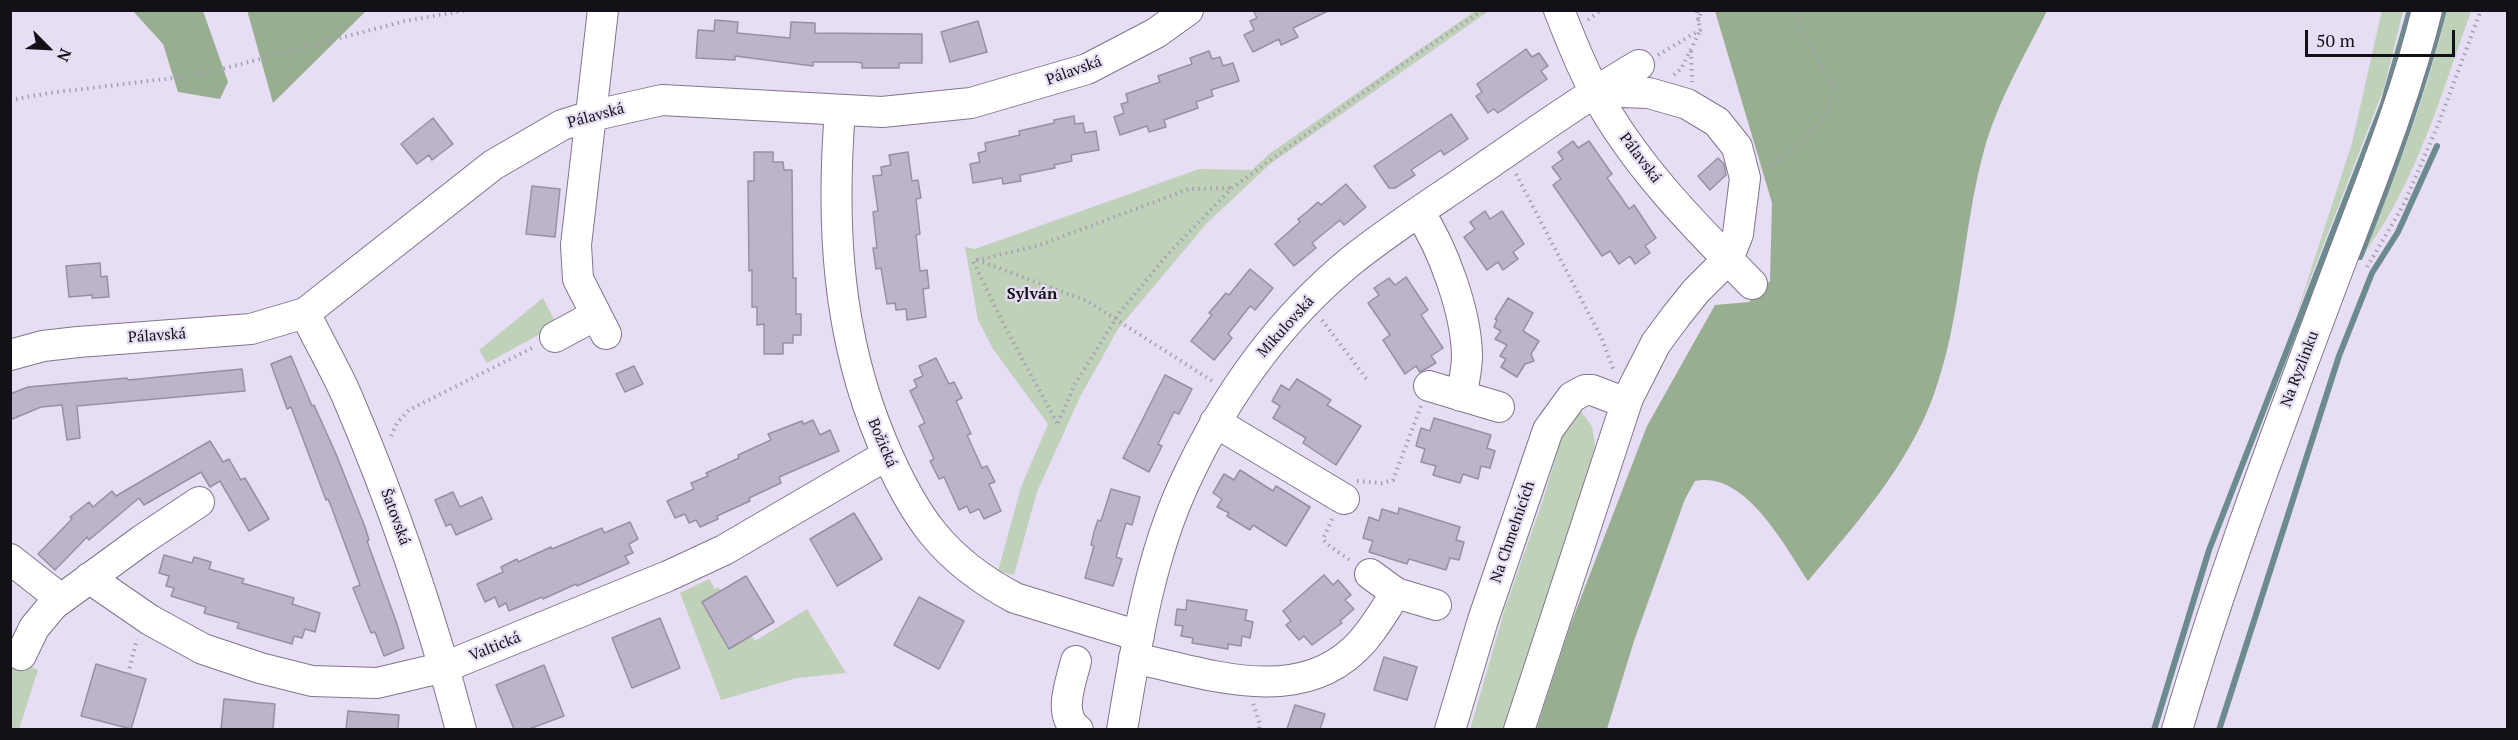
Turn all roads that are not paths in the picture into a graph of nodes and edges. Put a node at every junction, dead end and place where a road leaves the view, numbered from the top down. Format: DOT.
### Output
graph roads {
  1 [pos="603,10"];
  2 [pos="1188,10"];
  3 [pos="1559,10"];
  4 [pos="2427,10"];
  5 [pos="1595,92"];
  6 [pos="840,110"];
  7 [pos="591,116"];
  8 [pos="1419,212"];
  9 [pos="1728,259"];
  10 [pos="1752,284"];
  11 [pos="305,313"];
  12 [pos="555,337"];
  13 [pos="10,355"];
  14 [pos="1429,386"];
  15 [pos="1461,396"];
  16 [pos="1626,403"];
  17 [pos="1499,407"];
  18 [pos="1215,422"];
  19 [pos="887,455"];
  20 [pos="1344,499"];
  21 [pos="199,502"];
  22 [pos="10,560"];
  23 [pos="1370,574"];
  24 [pos="89,578"];
  25 [pos="1396,593"];
  26 [pos="61,598"];
  27 [pos="1436,605"];
  28 [pos="1137,647"];
  29 [pos="21,655"];
  30 [pos="1076,661"];
  31 [pos="445,667"];
  32 [pos="461,729"];
  33 [pos="1078,729"];
  34 [pos="1122,729"];
  35 [pos="1450,729"];
  36 [pos="1519,729"];
  37 [pos="2177,729"];
  1 -- 7 [label="street"];
  2 -- 6 [label="street, Pálavská"];
  3 -- 5 [label="street, Pálavská"];
  4 -- 37 [label="street, Na Ryzlinku"];
  5 -- 8 [label="street, Mikulovská"];
  5 -- 9 [label="street, Pálavská"];
  5 -- 9 [label="street, Mikulovská"];
  6 -- 7 [label="street, Pálavská"];
  6 -- 19 [label="street, Božická"];
  7 -- 11 [label="street, Pálavská"];
  7 -- 12 [label="street"];
  8 -- 15 [label="street"];
  8 -- 18 [label="street, Mikulovská"];
  9 -- 10 [label="street, Pálavská"];
  9 -- 16 [label="street"];
  11 -- 13 [label="street, Pálavská"];
  11 -- 31 [label="street, Šatovská"];
  14 -- 15 [label="street"];
  15 -- 17 [label="street"];
  16 -- 35 [label="street, Na Chmelnicích"];
  16 -- 36 [label="street"];
  18 -- 20 [label="street"];
  18 -- 28 [label="street, Mikulovská"];
  19 -- 28 [label="street, Božická"];
  19 -- 31 [label="street, Valtická"];
  21 -- 24 [label="street"];
  22 -- 26 [label="street"];
  23 -- 25 [label="street"];
  24 -- 26 [label="street"];
  24 -- 31 [label="street, Valtická"];
  25 -- 27 [label="street"];
  25 -- 28 [label="street, Božická"];
  26 -- 29 [label="street"];
  28 -- 34 [label="street, Mikulovská"];
  30 -- 33 [label="street"];
  31 -- 32 [label="street, Šatovská"];
}
